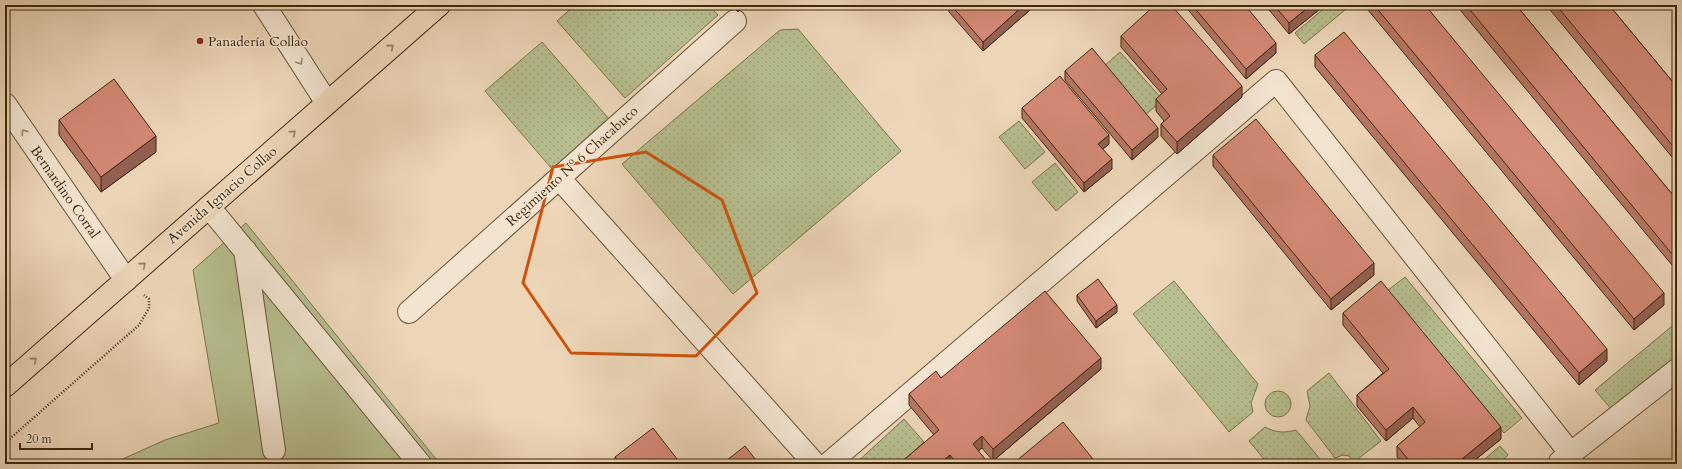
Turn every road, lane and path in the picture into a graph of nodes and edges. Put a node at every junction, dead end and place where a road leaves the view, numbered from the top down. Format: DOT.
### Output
graph roads {
  1 [pos="264,5"];
  2 [pos="439,5"];
  3 [pos="735,21"];
  4 [pos="327,103"];
  5 [pos="5,104"];
  6 [pos="559,178"];
  7 [pos="209,207"];
  8 [pos="245,250"];
  9 [pos="126,280"];
  10 [pos="409,312"];
  11 [pos="1677,370"];
  12 [pos="5,386"];
  13 [pos="5,443"];
  14 [pos="274,450"];
  15 [pos="1567,461"];
  16 [pos="420,464"];
  17 [pos="815,464"];
  18 [pos="828,464"];
  1 -- 4 [label="street, one-way"];
  4 -- 2 [label="main road, Avenida Ignacio Collao, one-way"];
  3 -- 6 [label="street, Regimiento Nº 6 Chacabuco"];
  7 -- 4 [label="main road, Avenida Ignacio Collao, one-way"];
  9 -- 5 [label="street, Bernardino Corral, one-way"];
  6 -- 10 [label="street, Regimiento Nº 6 Chacabuco"];
  6 -- 17 [label="street"];
  7 -- 8 [label="street"];
  9 -- 7 [label="main road, Avenida Ignacio Collao, one-way"];
  8 -- 14 [label="street"];
  8 -- 16 [label="street"];
  12 -- 9 [label="main road, Avenida Ignacio Collao, one-way"];
  9 -- 13 [label="path"];
  11 -- 15 [label="street"];
  15 -- 18 [label="street"];
}
